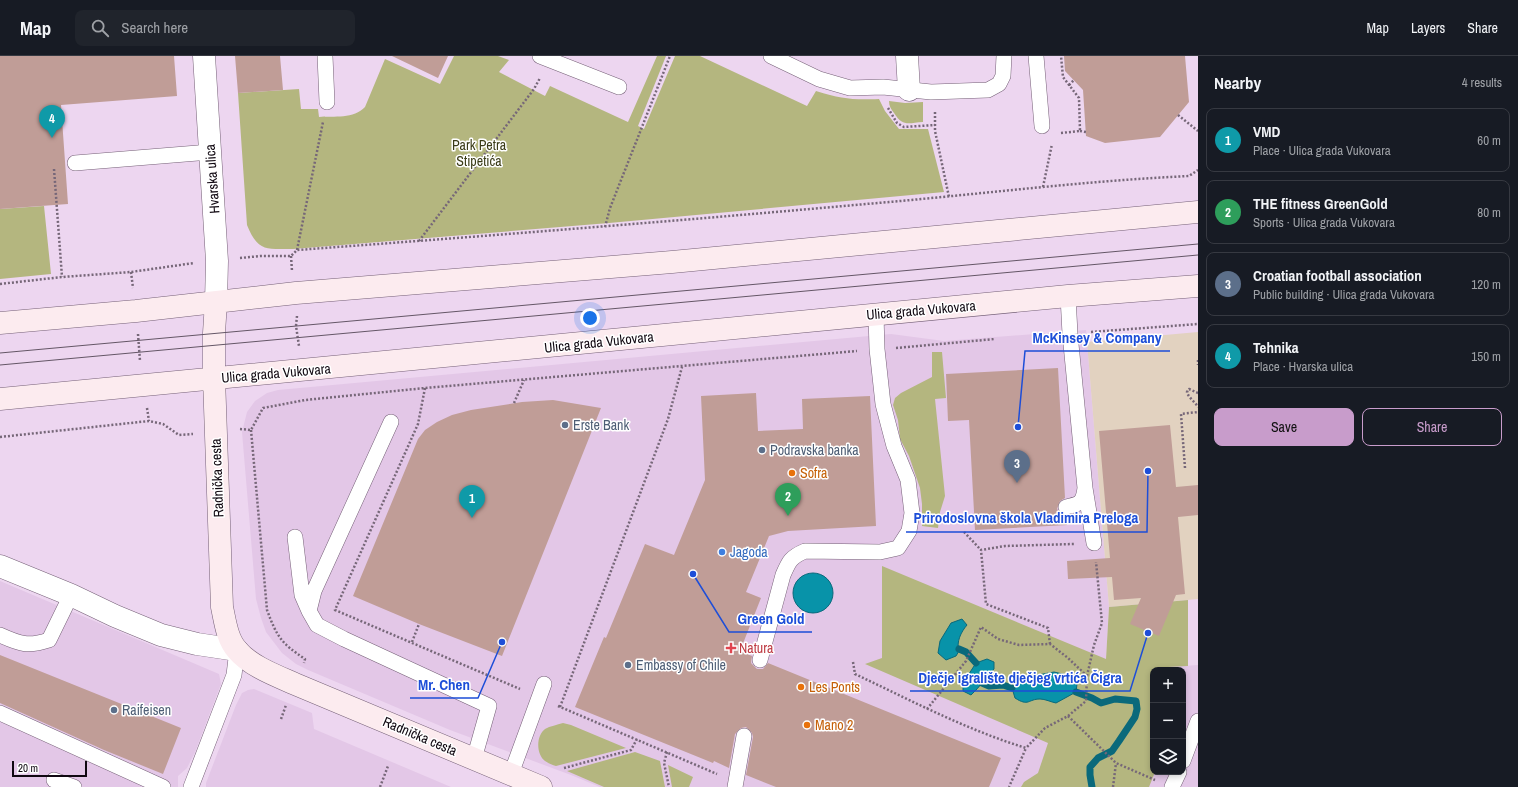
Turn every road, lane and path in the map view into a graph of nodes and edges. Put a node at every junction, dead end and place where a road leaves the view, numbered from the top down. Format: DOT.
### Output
graph roads {
  1 [pos="204,56"];
  2 [pos="325,56"];
  3 [pos="670,56"];
  4 [pos="771,56"];
  5 [pos="907,56"];
  6 [pos="1004,56"];
  7 [pos="1036,56"];
  8 [pos="1061,56"];
  9 [pos="545,58"];
  10 [pos="1074,80"];
  11 [pos="1069,85"];
  12 [pos="619,87"];
  13 [pos="909,90"];
  14 [pos="327,102"];
  15 [pos="886,103"];
  16 [pos="936,110"];
  17 [pos="1178,115"];
  18 [pos="935,126"];
  19 [pos="1044,130"];
  20 [pos="1080,131"];
  21 [pos="1198,131"];
  22 [pos="1086,132"];
  23 [pos="210,152"];
  24 [pos="54,162"];
  25 [pos="75,163"];
  26 [pos="1198,170"];
  27 [pos="1043,187"];
  28 [pos="949,197"];
  29 [pos="1198,212"];
  30 [pos="605,227"];
  31 [pos="419,241"];
  32 [pos="296,250"];
  33 [pos="291,256"];
  34 [pos="248,258"];
  35 [pos="291,263"];
  36 [pos="186,264"];
  37 [pos="131,272"];
  38 [pos="62,277"];
  39 [pos="0,284"];
  40 [pos="1198,286"];
  41 [pos="133,291"];
  42 [pos="1068,296"];
  43 [pos="216,302"];
  44 [pos="297,312"];
  45 [pos="876,315"];
  46 [pos="0,323"];
  47 [pos="1198,324"];
  48 [pos="1091,332"];
  49 [pos="138,335"];
  50 [pos="995,340"];
  51 [pos="298,342"];
  52 [pos="955,343"];
  53 [pos="769,359"];
  54 [pos="1198,360"];
  55 [pos="1198,365"];
  56 [pos="141,367"];
  57 [pos="682,367"];
  58 [pos="214,378"];
  59 [pos="524,379"];
  60 [pos="425,388"];
  61 [pos="1198,393"];
  62 [pos="0,399"];
  63 [pos="514,403"];
  64 [pos="1198,407"];
  65 [pos="1198,412"];
  66 [pos="148,414"];
  67 [pos="149,421"];
  68 [pos="391,422"];
  69 [pos="239,428"];
  70 [pos="251,430"];
  71 [pos="190,434"];
  72 [pos="0,437"];
  73 [pos="1185,468"];
  74 [pos="1085,488"];
  75 [pos="1066,507"];
  76 [pos="964,532"];
  77 [pos="295,537"];
  78 [pos="1094,543"];
  79 [pos="981,550"];
  80 [pos="0,566"];
  81 [pos="71,595"];
  82 [pos="309,610"];
  83 [pos="419,624"];
  84 [pos="0,635"];
  85 [pos="412,642"];
  86 [pos="1050,644"];
  87 [pos="237,650"];
  88 [pos="305,659"];
  89 [pos="760,660"];
  90 [pos="853,662"];
  91 [pos="1087,676"];
  92 [pos="541,691"];
  93 [pos="288,701"];
  94 [pos="560,707"];
  95 [pos="928,709"];
  96 [pos="0,713"];
  97 [pos="1068,716"];
  98 [pos="281,719"];
  99 [pos="1198,721"];
  100 [pos="744,736"];
  101 [pos="637,740"];
  102 [pos="1026,748"];
  103 [pos="667,752"];
  104 [pos="1186,753"];
  105 [pos="474,759"];
  106 [pos="1116,763"];
  107 [pos="388,766"];
  108 [pos="564,768"];
  109 [pos="511,774"];
  110 [pos="54,780"];
  111 [pos="1158,781"];
  112 [pos="736,785"];
  113 [pos="74,787"];
  114 [pos="163,787"];
  115 [pos="191,787"];
  116 [pos="380,787"];
  117 [pos="541,787"];
  118 [pos="668,787"];
  119 [pos="1010,787"];
  120 [pos="1113,787"];
  1 -- 23 [label="street, Hvarska ulica"];
  2 -- 14 [label="lane"];
  3 -- 30 [label="path"];
  4 -- 13 [label="lane"];
  5 -- 13 [label="street"];
  6 -- 13 [label="lane"];
  7 -- 19 [label="lane"];
  8 -- 11 [label="path"];
  9 -- 12 [label="lane"];
  9 -- 31 [label="path"];
  10 -- 11 [label="path"];
  11 -- 20 [label="path"];
  14 -- 32 [label="path"];
  15 -- 18 [label="path"];
  16 -- 18 [label="path"];
  17 -- 21 [label="path"];
  18 -- 28 [label="path"];
  19 -- 20 [label="path"];
  19 -- 27 [label="path"];
  20 -- 22 [label="path"];
  23 -- 25 [label="lane"];
  23 -- 43 [label="street, Hvarska ulica"];
  24 -- 38 [label="path"];
  26 -- 27 [label="path"];
  27 -- 28 [label="path"];
  28 -- 30 [label="path"];
  29 -- 43 [label="main road"];
  30 -- 31 [label="path"];
  31 -- 32 [label="path"];
  32 -- 33 [label="path"];
  33 -- 34 [label="path"];
  33 -- 35 [label="path"];
  36 -- 37 [label="path"];
  37 -- 38 [label="path"];
  37 -- 41 [label="path"];
  38 -- 39 [label="path"];
  40 -- 42 [label="main road, Ulica grada Vukovara"];
  42 -- 45 [label="main road, Ulica grada Vukovara"];
  42 -- 74 [label="lane"];
  43 -- 46 [label="main road"];
  43 -- 58 [label="main road, Radnička cesta"];
  44 -- 51 [label="path"];
  45 -- 58 [label="main road, Ulica grada Vukovara"];
  45 -- 89 [label="lane"];
  47 -- 48 [label="path"];
  49 -- 56 [label="path"];
  50 -- 52 [label="path"];
  53 -- 57 [label="path"];
  54 -- 55 [label="path"];
  57 -- 59 [label="path"];
  57 -- 94 [label="path"];
  58 -- 62 [label="main road, Ulica grada Vukovara"];
  58 -- 87 [label="main road, Radnička cesta"];
  59 -- 60 [label="path"];
  59 -- 63 [label="path"];
  60 -- 70 [label="path"];
  60 -- 85 [label="path"];
  61 -- 64 [label="path"];
  65 -- 73 [label="path"];
  66 -- 67 [label="path"];
  67 -- 71 [label="path"];
  67 -- 72 [label="path"];
  68 -- 82 [label="lane"];
  69 -- 70 [label="path"];
  70 -- 88 [label="path"];
  74 -- 75 [label="lane"];
  74 -- 78 [label="lane"];
  76 -- 79 [label="path"];
  77 -- 82 [label="lane"];
  78 -- 79 [label="path"];
  78 -- 91 [label="path"];
  79 -- 86 [label="path"];
  80 -- 81 [label="street"];
  81 -- 84 [label="lane"];
  81 -- 87 [label="street"];
  82 -- 105 [label="lane"];
  83 -- 85 [label="path"];
  85 -- 92 [label="path"];
  86 -- 91 [label="path"];
  86 -- 95 [label="path"];
  87 -- 105 [label="main road, Radnička cesta"];
  87 -- 115 [label="lane"];
  90 -- 95 [label="path"];
  91 -- 97 [label="path"];
  92 -- 94 [label="path"];
  92 -- 109 [label="lane"];
  93 -- 98 [label="path"];
  94 -- 101 [label="path"];
  95 -- 102 [label="path"];
  96 -- 114 [label="lane"];
  97 -- 102 [label="path"];
  97 -- 106 [label="path"];
  99 -- 104 [label="lane"];
  100 -- 112 [label="lane"];
  101 -- 103 [label="path"];
  101 -- 108 [label="path"];
  102 -- 119 [label="path"];
  103 -- 112 [label="path"];
  103 -- 118 [label="path"];
  105 -- 109 [label="main road, Radnička cesta"];
  106 -- 111 [label="path"];
  106 -- 120 [label="path"];
  107 -- 116 [label="path"];
  109 -- 117 [label="main road, Radnička cesta"];
  110 -- 113 [label="lane"];
}
